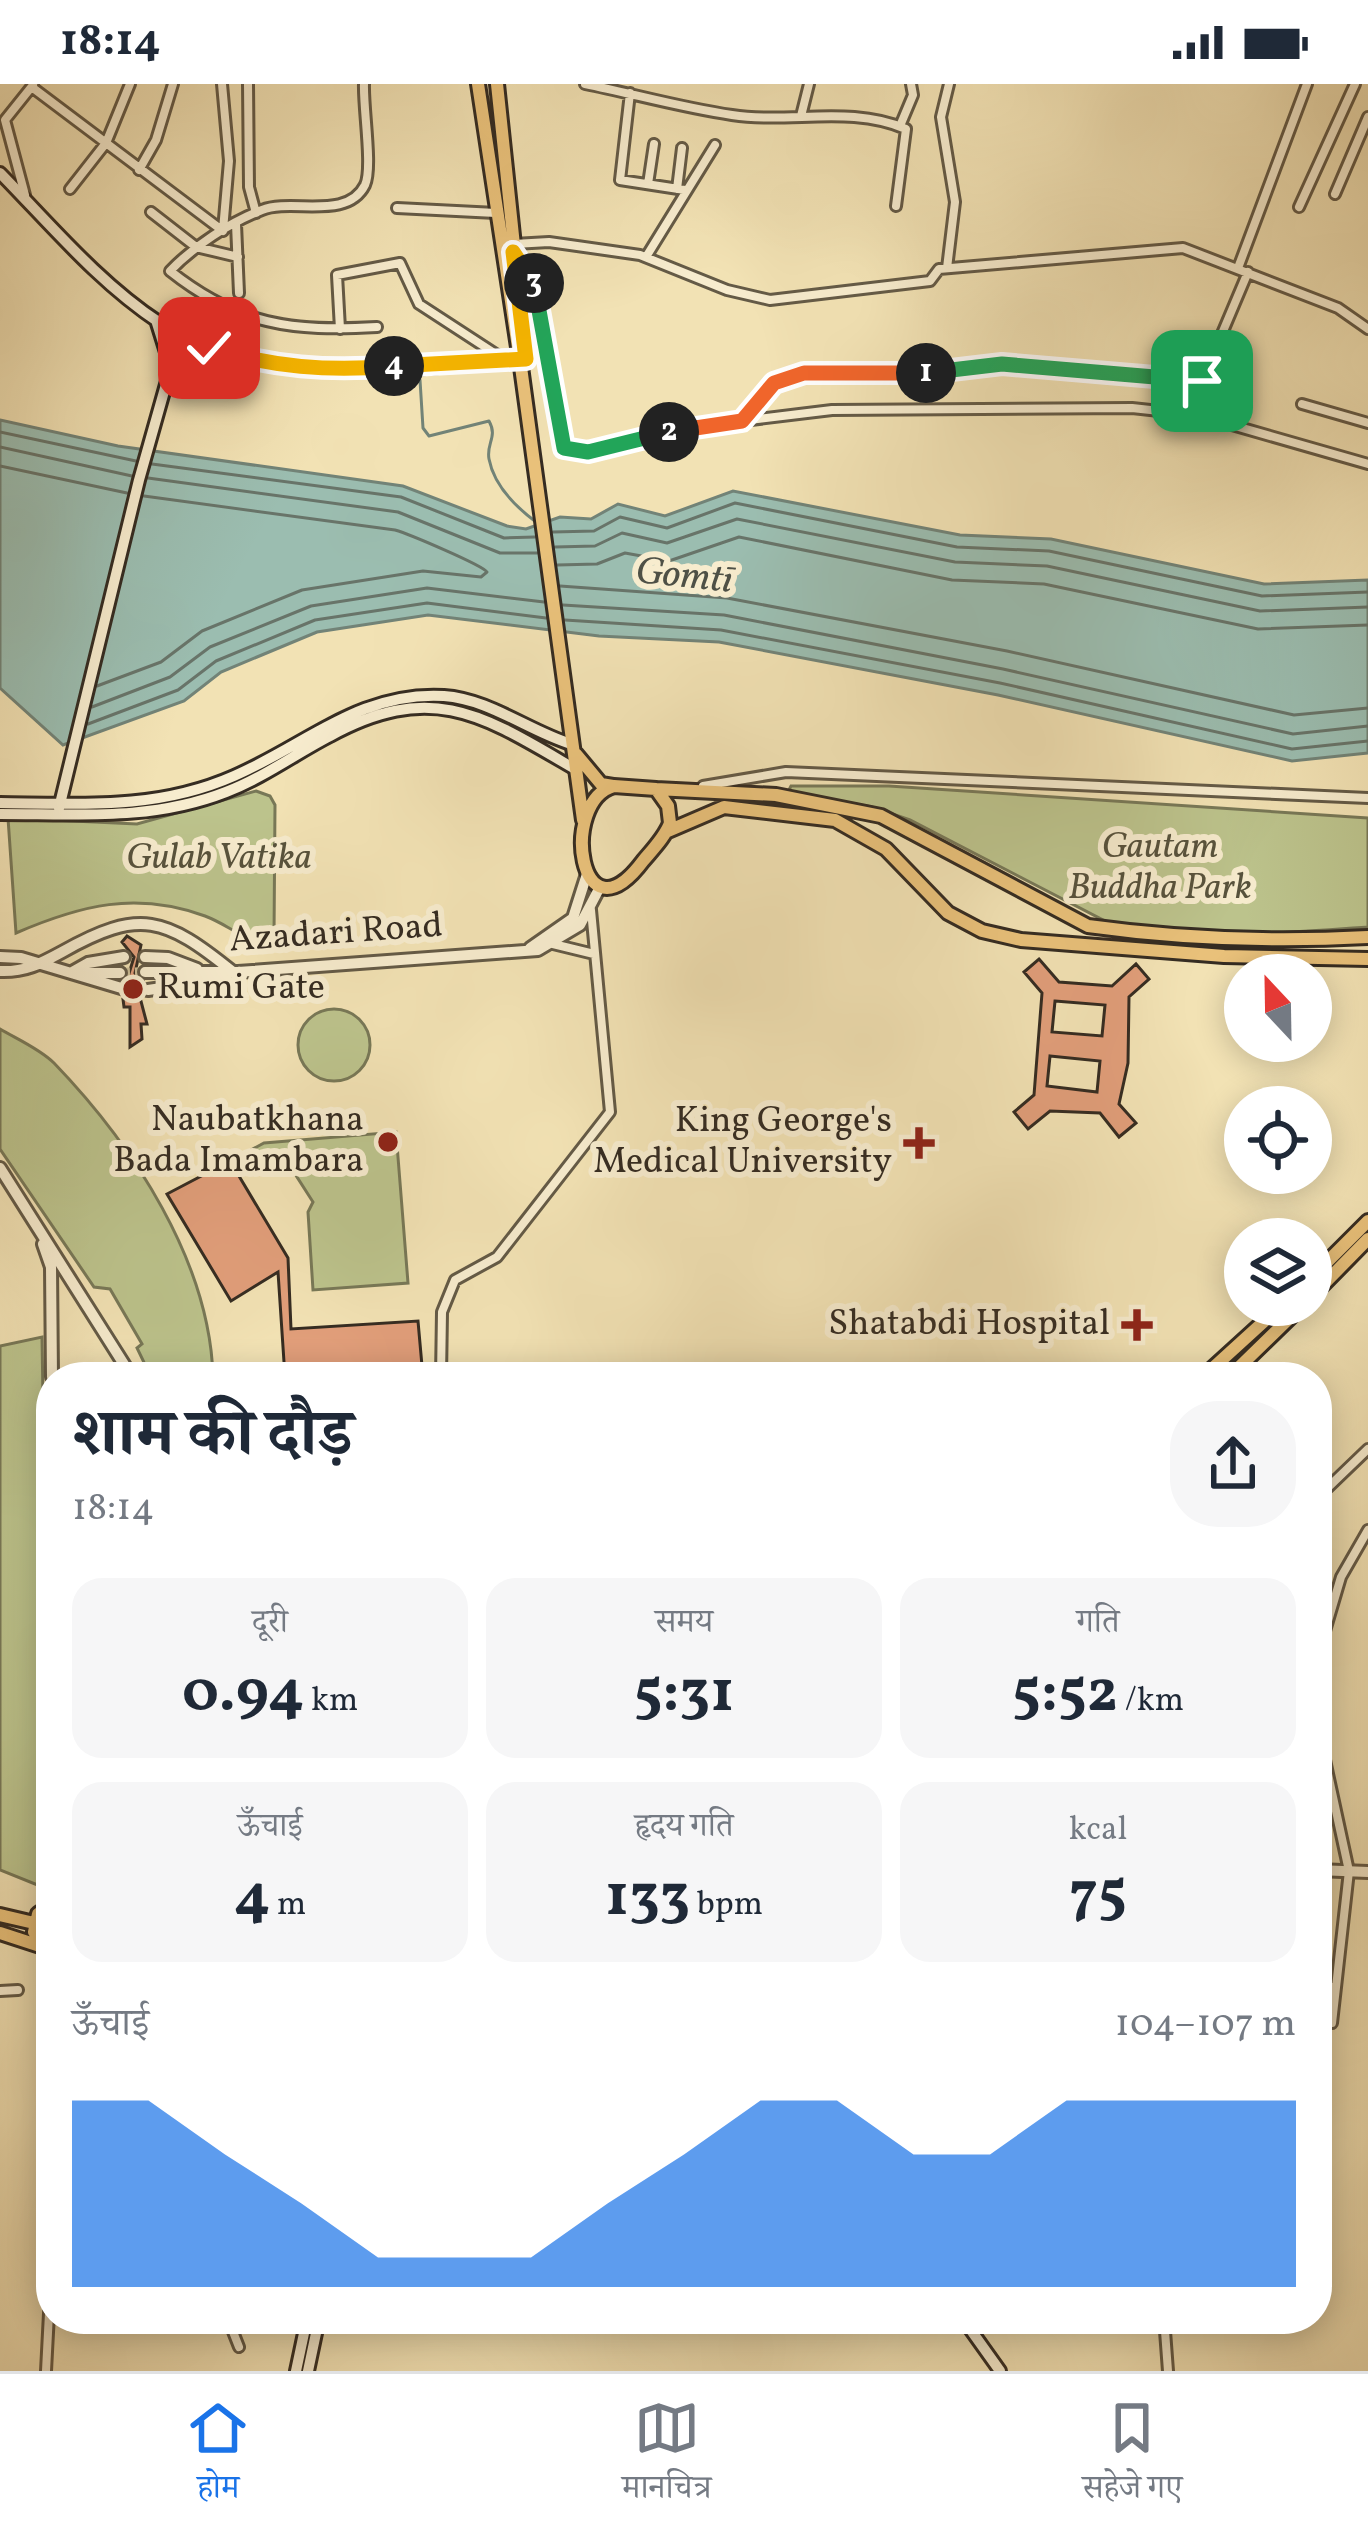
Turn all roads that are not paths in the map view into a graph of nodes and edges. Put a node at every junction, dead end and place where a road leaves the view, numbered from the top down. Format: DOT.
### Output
graph roads {
  1 [pos="130,84"];
  2 [pos="173,84"];
  3 [pos="222,84"];
  4 [pos="248,84"];
  5 [pos="364,84"];
  6 [pos="478,84"];
  7 [pos="497,84"];
  8 [pos="585,84"];
  9 [pos="808,84"];
  10 [pos="911,84"];
  11 [pos="949,84"];
  12 [pos="1307,84"];
  13 [pos="1355,84"];
  14 [pos="33,86"];
  15 [pos="630,93"];
  16 [pos="801,116"];
  17 [pos="1368,117"];
  18 [pos="900,126"];
  19 [pos="106,143"];
  20 [pos="654,144"];
  21 [pos="715,145"];
  22 [pos="682,148"];
  23 [pos="139,170"];
  24 [pos="0,172"];
  25 [pos="648,184"];
  26 [pos="70,189"];
  27 [pos="681,189"];
  28 [pos="1335,194"];
  29 [pos="26,199"];
  30 [pos="896,206"];
  31 [pos="1299,207"];
  32 [pos="397,208"];
  33 [pos="151,212"];
  34 [pos="256,213"];
  35 [pos="496,213"];
  36 [pos="236,224"];
  37 [pos="223,232"];
  38 [pos="196,247"];
  39 [pos="513,248"];
  40 [pos="238,257"];
  41 [pos="646,257"];
  42 [pos="947,268"];
  43 [pos="1243,270"];
  44 [pos="239,293"];
  45 [pos="156,320"];
  46 [pos="377,327"];
  47 [pos="340,329"];
  48 [pos="1368,329"];
  49 [pos="180,335"];
  50 [pos="209,348"];
  51 [pos="517,362"];
  52 [pos="169,368"];
  53 [pos="1202,381"];
  54 [pos="1302,404"];
  55 [pos="1196,415"];
  56 [pos="742,421"];
  57 [pos="1368,423"];
  58 [pos="1368,464"];
  59 [pos="572,746"];
  60 [pos="278,760"];
  61 [pos="575,769"];
  62 [pos="614,786"];
  63 [pos="656,789"];
  64 [pos="684,790"];
  65 [pos="1368,798"];
  66 [pos="0,803"];
  67 [pos="59,809"];
  68 [pos="0,814"];
  69 [pos="583,820"];
  70 [pos="898,824"];
  71 [pos="668,831"];
  72 [pos="886,849"];
  73 [pos="586,874"];
  74 [pos="600,887"];
  75 [pos="591,910"];
  76 [pos="1088,926"];
  77 [pos="1368,937"];
  78 [pos="553,944"];
  79 [pos="1086,945"];
  80 [pos="530,948"];
  81 [pos="594,954"];
  82 [pos="0,957"];
  83 [pos="124,957"];
  84 [pos="145,958"];
  85 [pos="1368,959"];
  86 [pos="37,967"];
  87 [pos="0,971"];
  88 [pos="72,972"];
  89 [pos="145,972"];
  90 [pos="232,972"];
  91 [pos="206,973"];
  92 [pos="119,974"];
  93 [pos="128,990"];
  94 [pos="148,990"];
  95 [pos="0,1168"];
  96 [pos="1368,1221"];
  97 [pos="38,1229"];
  98 [pos="1368,1239"];
  99 [pos="1332,1257"];
  100 [pos="1332,1276"];
  101 [pos="1260,1326"];
  102 [pos="1281,1326"];
  103 [pos="52,1362"];
  104 [pos="123,1362"];
  105 [pos="441,1362"];
  106 [pos="1223,1362"];
  107 [pos="1244,1362"];
  108 [pos="1368,1449"];
  109 [pos="1332,1484"];
  110 [pos="1368,1530"];
  111 [pos="1332,1603"];
  112 [pos="1332,1795"];
  113 [pos="1332,1870"];
  114 [pos="1348,1871"];
  115 [pos="1368,1872"];
  116 [pos="0,1915"];
  117 [pos="34,1923"];
  118 [pos="36,1927"];
  119 [pos="0,1933"];
  120 [pos="36,1945"];
  121 [pos="1336,1986"];
  122 [pos="1332,1987"];
  123 [pos="18,1990"];
  124 [pos="0,1991"];
  125 [pos="1332,2023"];
  126 [pos="48,2334"];
  127 [pos="234,2334"];
  128 [pos="311,2334"];
  129 [pos="974,2334"];
  130 [pos="1166,2334"];
  131 [pos="239,2347"];
  132 [pos="46,2371"];
  133 [pos="302,2371"];
  134 [pos="1000,2371"];
  135 [pos="1168,2371"];
  1 -- 19 [label="street"];
  2 -- 23 [label="street"];
  3 -- 37 [label="street"];
  4 -- 34 [label="street"];
  5 -- 34 [label="street"];
  6 -- 35 [label="main road"];
  7 -- 39 [label="main road"];
  8 -- 15 [label="street"];
  9 -- 16 [label="street"];
  10 -- 18 [label="street"];
  11 -- 42 [label="street"];
  12 -- 43 [label="street"];
  13 -- 31 [label="street"];
  14 -- 19 [label="street"];
  14 -- 29 [label="street"];
  15 -- 16 [label="street"];
  15 -- 25 [label="street"];
  16 -- 18 [label="street"];
  17 -- 28 [label="street"];
  18 -- 30 [label="street"];
  19 -- 23 [label="street"];
  19 -- 26 [label="street"];
  20 -- 25 [label="street"];
  21 -- 27 [label="street"];
  22 -- 27 [label="street"];
  23 -- 37 [label="street"];
  24 -- 29 [label="main road"];
  25 -- 27 [label="street"];
  27 -- 41 [label="street"];
  29 -- 45 [label="main road"];
  32 -- 35 [label="street"];
  33 -- 38 [label="street"];
  34 -- 36 [label="street"];
  35 -- 51 [label="main road"];
  36 -- 37 [label="street"];
  36 -- 40 [label="street"];
  37 -- 38 [label="street"];
  38 -- 40 [label="street"];
  38 -- 47 [label="street"];
  39 -- 41 [label="street"];
  39 -- 51 [label="main road"];
  39 -- 56 [label="street"];
  40 -- 44 [label="street"];
  41 -- 42 [label="street"];
  42 -- 43 [label="street"];
  43 -- 48 [label="street"];
  43 -- 53 [label="street"];
  45 -- 49 [label="main road"];
  45 -- 52 [label="main road"];
  46 -- 47 [label="street"];
  47 -- 51 [label="street"];
  49 -- 50 [label="main road"];
  49 -- 52 [label="main road"];
  50 -- 51 [label="main road"];
  50 -- 52 [label="main road"];
  51 -- 59 [label="main road"];
  52 -- 67 [label="main road"];
  53 -- 55 [label="street"];
  53 -- 56 [label="street"];
  54 -- 57 [label="street"];
  55 -- 56 [label="street"];
  55 -- 58 [label="street"];
  59 -- 60 [label="main road"];
  59 -- 61 [label="main road"];
  59 -- 62 [label="main road"];
  60 -- 61 [label="main road"];
  60 -- 67 [label="main road"];
  61 -- 69 [label="main road"];
  62 -- 63 [label="main road"];
  62 -- 69 [label="main road"];
  63 -- 64 [label="main road"];
  63 -- 71 [label="main road"];
  64 -- 65 [label="street"];
  64 -- 70 [label="main road"];
  66 -- 67 [label="main road"];
  67 -- 68 [label="main road"];
  69 -- 73 [label="main road"];
  70 -- 72 [label="main road"];
  70 -- 76 [label="main road"];
  71 -- 72 [label="main road"];
  71 -- 74 [label="main road"];
  72 -- 79 [label="main road"];
  73 -- 74 [label="main road"];
  73 -- 80 [label="main road"];
  74 -- 75 [label="main road"];
  75 -- 78 [label="main road"];
  75 -- 81 [label="street"];
  76 -- 77 [label="main road"];
  76 -- 79 [label="main road"];
  78 -- 80 [label="main road, Azadari Road"];
  78 -- 81 [label="street"];
  79 -- 85 [label="main road"];
  80 -- 90 [label="main road, Azadari Road"];
  81 -- 105 [label="street"];
  82 -- 86 [label="main road"];
  83 -- 88 [label="main road"];
  84 -- 91 [label="main road"];
  86 -- 87 [label="main road"];
  86 -- 88 [label="main road"];
  86 -- 90 [label="main road"];
  88 -- 92 [label="main road"];
  88 -- 93 [label="main road"];
  89 -- 91 [label="main road"];
  90 -- 91 [label="main road, Azadari Road"];
  91 -- 94 [label="main road, Azadari Road"];
  95 -- 97 [label="main road"];
  96 -- 99 [label="main road"];
  97 -- 103 [label="main road"];
  97 -- 104 [label="main road"];
  98 -- 100 [label="main road"];
  101 -- 106 [label="main road"];
  102 -- 107 [label="main road"];
  108 -- 109 [label="street"];
  110 -- 111 [label="street"];
  112 -- 114 [label="street"];
  113 -- 114 [label="main road"];
  114 -- 115 [label="main road"];
  114 -- 121 [label="street"];
  116 -- 117 [label="main road"];
  117 -- 118 [label="main road"];
  119 -- 120 [label="main road"];
  121 -- 122 [label="street"];
  121 -- 125 [label="street"];
  123 -- 124 [label="street"];
  126 -- 132 [label="street"];
  127 -- 131 [label="street"];
  128 -- 133 [label="main road"];
  129 -- 134 [label="main road"];
  130 -- 135 [label="street"];
}
